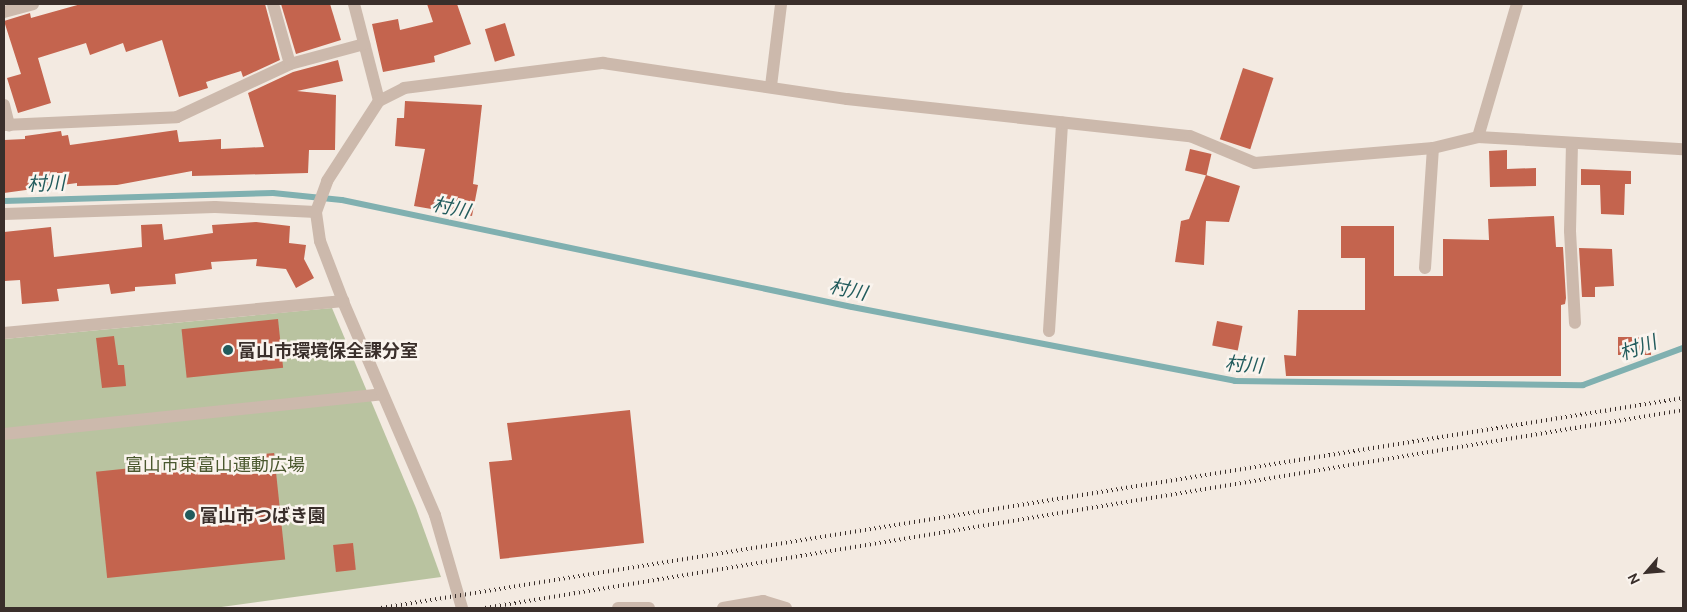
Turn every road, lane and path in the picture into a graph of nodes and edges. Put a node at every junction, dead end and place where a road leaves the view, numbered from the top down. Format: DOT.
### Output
graph roads {
  1 [pos="33,4"];
  2 [pos="273,4"];
  3 [pos="354,4"];
  4 [pos="781,4"];
  5 [pos="1517,4"];
  6 [pos="4,12"];
  7 [pos="364,44"];
  8 [pos="290,64"];
  9 [pos="771,86"];
  10 [pos="378,101"];
  11 [pos="4,104"];
  12 [pos="1062,122"];
  13 [pos="6,125"];
  14 [pos="1478,137"];
  15 [pos="1572,143"];
  16 [pos="1433,148"];
  17 [pos="1683,150"];
  18 [pos="316,212"];
  19 [pos="4,214"];
  20 [pos="1425,268"];
  21 [pos="343,301"];
  22 [pos="1576,323"];
  23 [pos="1049,331"];
  24 [pos="4,333"];
  25 [pos="382,394"];
  26 [pos="4,434"];
  27 [pos="462,608"];
  28 [pos="618,608"];
  29 [pos="649,608"];
  30 [pos="723,608"];
  31 [pos="786,608"];
  1 -- 6 [label="street"];
  2 -- 8 [label="street"];
  3 -- 7 [label="street"];
  4 -- 9 [label="street"];
  5 -- 14 [label="street"];
  7 -- 8 [label="street"];
  7 -- 10 [label="street"];
  8 -- 13 [label="street"];
  9 -- 10 [label="street"];
  9 -- 12 [label="street"];
  10 -- 18 [label="street"];
  11 -- 13 [label="street"];
  12 -- 16 [label="street"];
  12 -- 23 [label="street"];
  14 -- 15 [label="street"];
  14 -- 16 [label="street"];
  15 -- 17 [label="street"];
  15 -- 22 [label="street"];
  16 -- 20 [label="street"];
  18 -- 19 [label="street"];
  18 -- 21 [label="street"];
  21 -- 24 [label="street"];
  21 -- 25 [label="street"];
  25 -- 26 [label="street"];
  25 -- 27 [label="street"];
  28 -- 29 [label="street"];
  30 -- 31 [label="street"];
}
